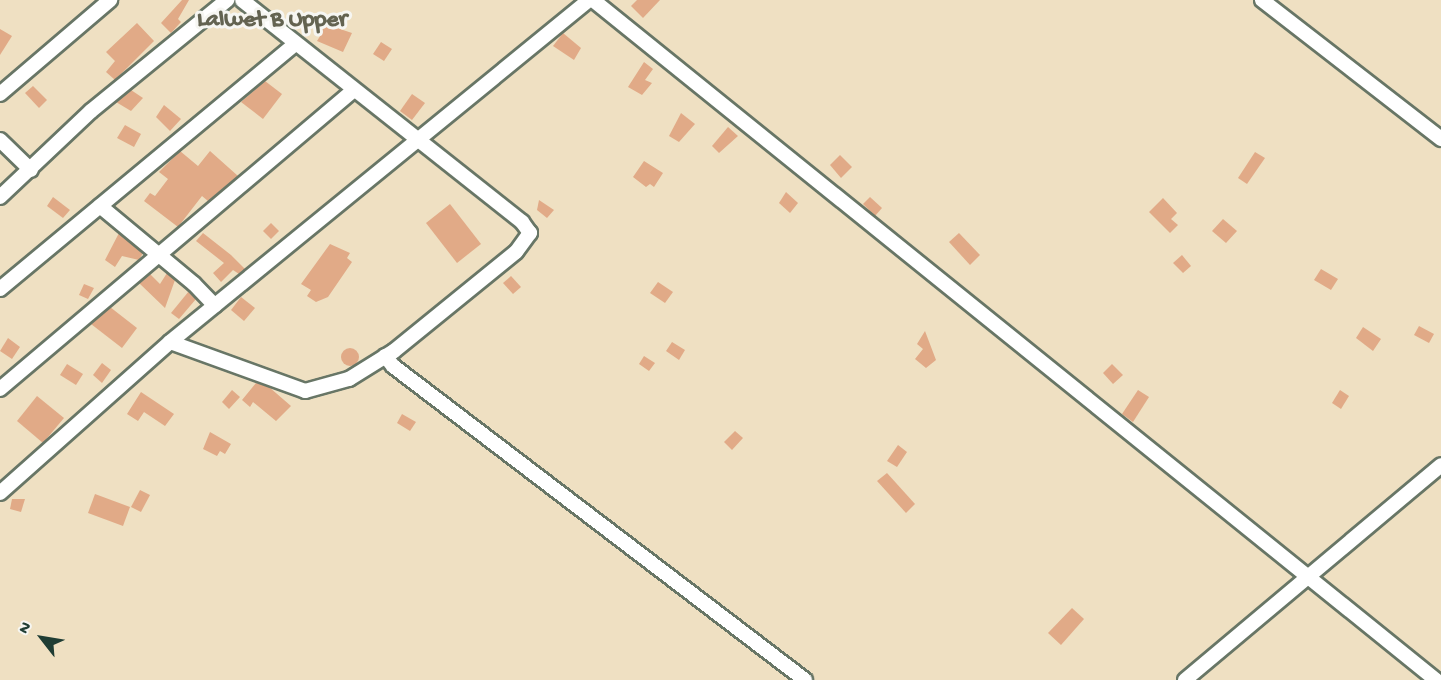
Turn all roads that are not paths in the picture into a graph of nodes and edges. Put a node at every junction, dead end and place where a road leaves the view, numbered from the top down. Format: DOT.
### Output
graph roads {
  1 [pos="110,0"];
  2 [pos="227,0"];
  3 [pos="242,0"];
  4 [pos="591,0"];
  5 [pos="1262,0"];
  6 [pos="295,44"];
  7 [pos="354,90"];
  8 [pos="0,94"];
  9 [pos="1441,139"];
  10 [pos="0,140"];
  11 [pos="419,141"];
  12 [pos="31,170"];
  13 [pos="0,197"];
  14 [pos="100,206"];
  15 [pos="158,255"];
  16 [pos="0,289"];
  17 [pos="215,306"];
  18 [pos="170,342"];
  19 [pos="385,356"];
  20 [pos="0,389"];
  21 [pos="1441,465"];
  22 [pos="0,493"];
  23 [pos="1310,576"];
  24 [pos="805,680"];
  25 [pos="1185,680"];
  26 [pos="1436,680"];
  1 -- 8 [label="street"];
  2 -- 12 [label="street"];
  3 -- 6 [label="street"];
  4 -- 11 [label="street"];
  4 -- 23 [label="street"];
  5 -- 9 [label="street"];
  6 -- 7 [label="street"];
  6 -- 14 [label="street"];
  7 -- 11 [label="street"];
  7 -- 15 [label="street"];
  10 -- 12 [label="street"];
  11 -- 17 [label="street"];
  11 -- 19 [label="street"];
  12 -- 13 [label="street"];
  14 -- 15 [label="street"];
  14 -- 16 [label="street"];
  15 -- 17 [label="street"];
  15 -- 20 [label="street"];
  17 -- 18 [label="street"];
  18 -- 19 [label="street"];
  18 -- 22 [label="street"];
  19 -- 24 [label="street"];
  21 -- 23 [label="street"];
  23 -- 25 [label="street"];
  23 -- 26 [label="street"];
}
